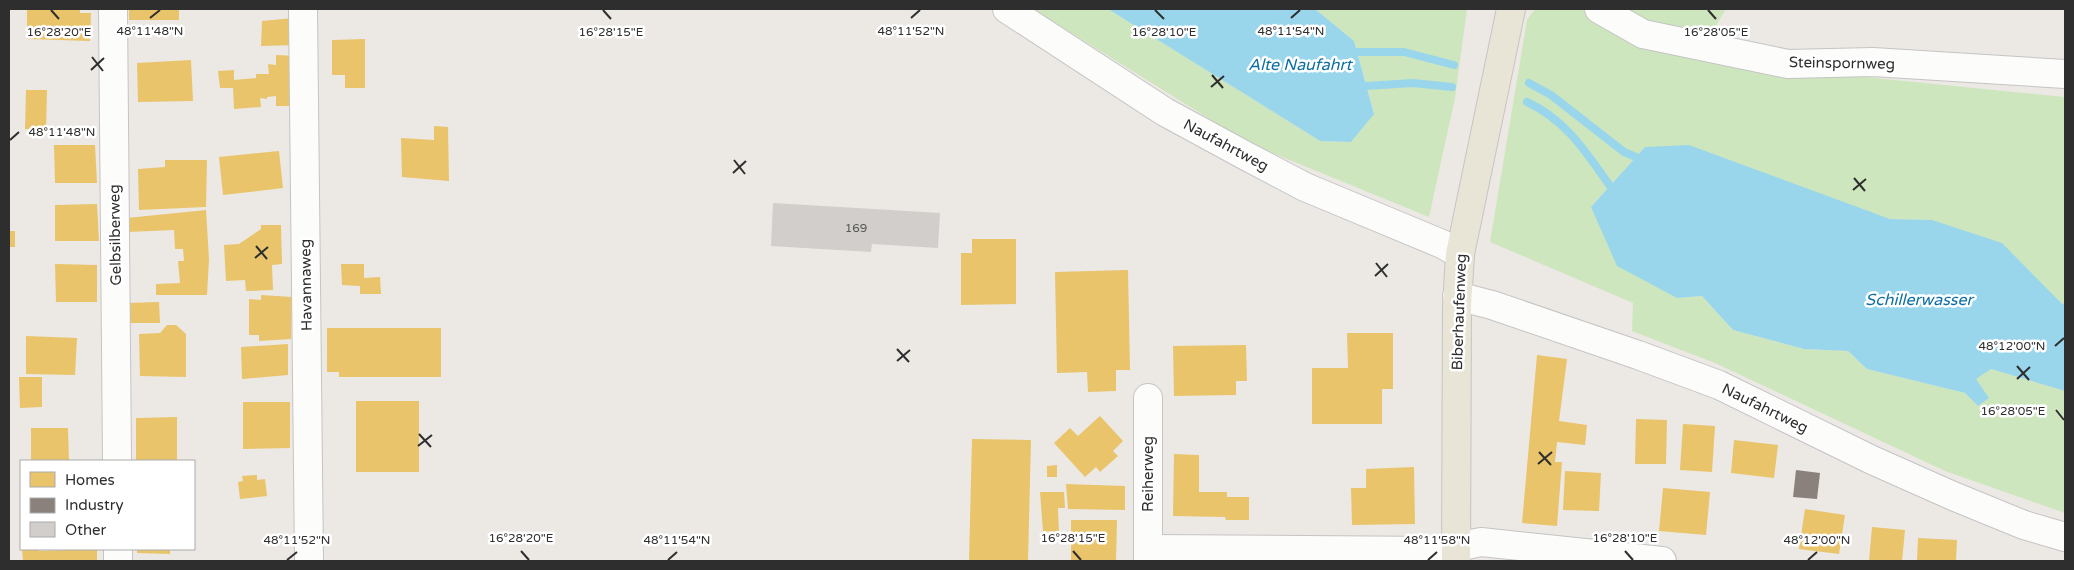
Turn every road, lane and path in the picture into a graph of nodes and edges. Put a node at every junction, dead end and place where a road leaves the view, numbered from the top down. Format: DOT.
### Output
graph roads {
  1 [pos="113,9"];
  2 [pos="303,9"];
  3 [pos="1007,9"];
  4 [pos="1511,9"];
  5 [pos="1599,9"];
  6 [pos="2065,74"];
  7 [pos="1460,254"];
  8 [pos="1457,296"];
  9 [pos="1148,398"];
  10 [pos="117,460"];
  11 [pos="2065,537"];
  12 [pos="1456,554"];
  13 [pos="1148,555"];
  14 [pos="309,561"];
  15 [pos="1662,561"];
  1 -- 10 [label="street, Gelbsilberweg"];
  2 -- 14 [label="street, Havannaweg"];
  3 -- 7 [label="street, Naufahrtweg"];
  4 -- 7 [label="main road, Biberhaufenweg"];
  5 -- 6 [label="street, Steinspornweg"];
  7 -- 8 [label="main road, Biberhaufenweg"];
  8 -- 11 [label="street, Naufahrtweg"];
  8 -- 12 [label="main road, Biberhaufenweg"];
  9 -- 13 [label="street, Reiherweg"];
  12 -- 13 [label="street, Reiherweg"];
  12 -- 15 [label="street, Reiherweg"];
}
